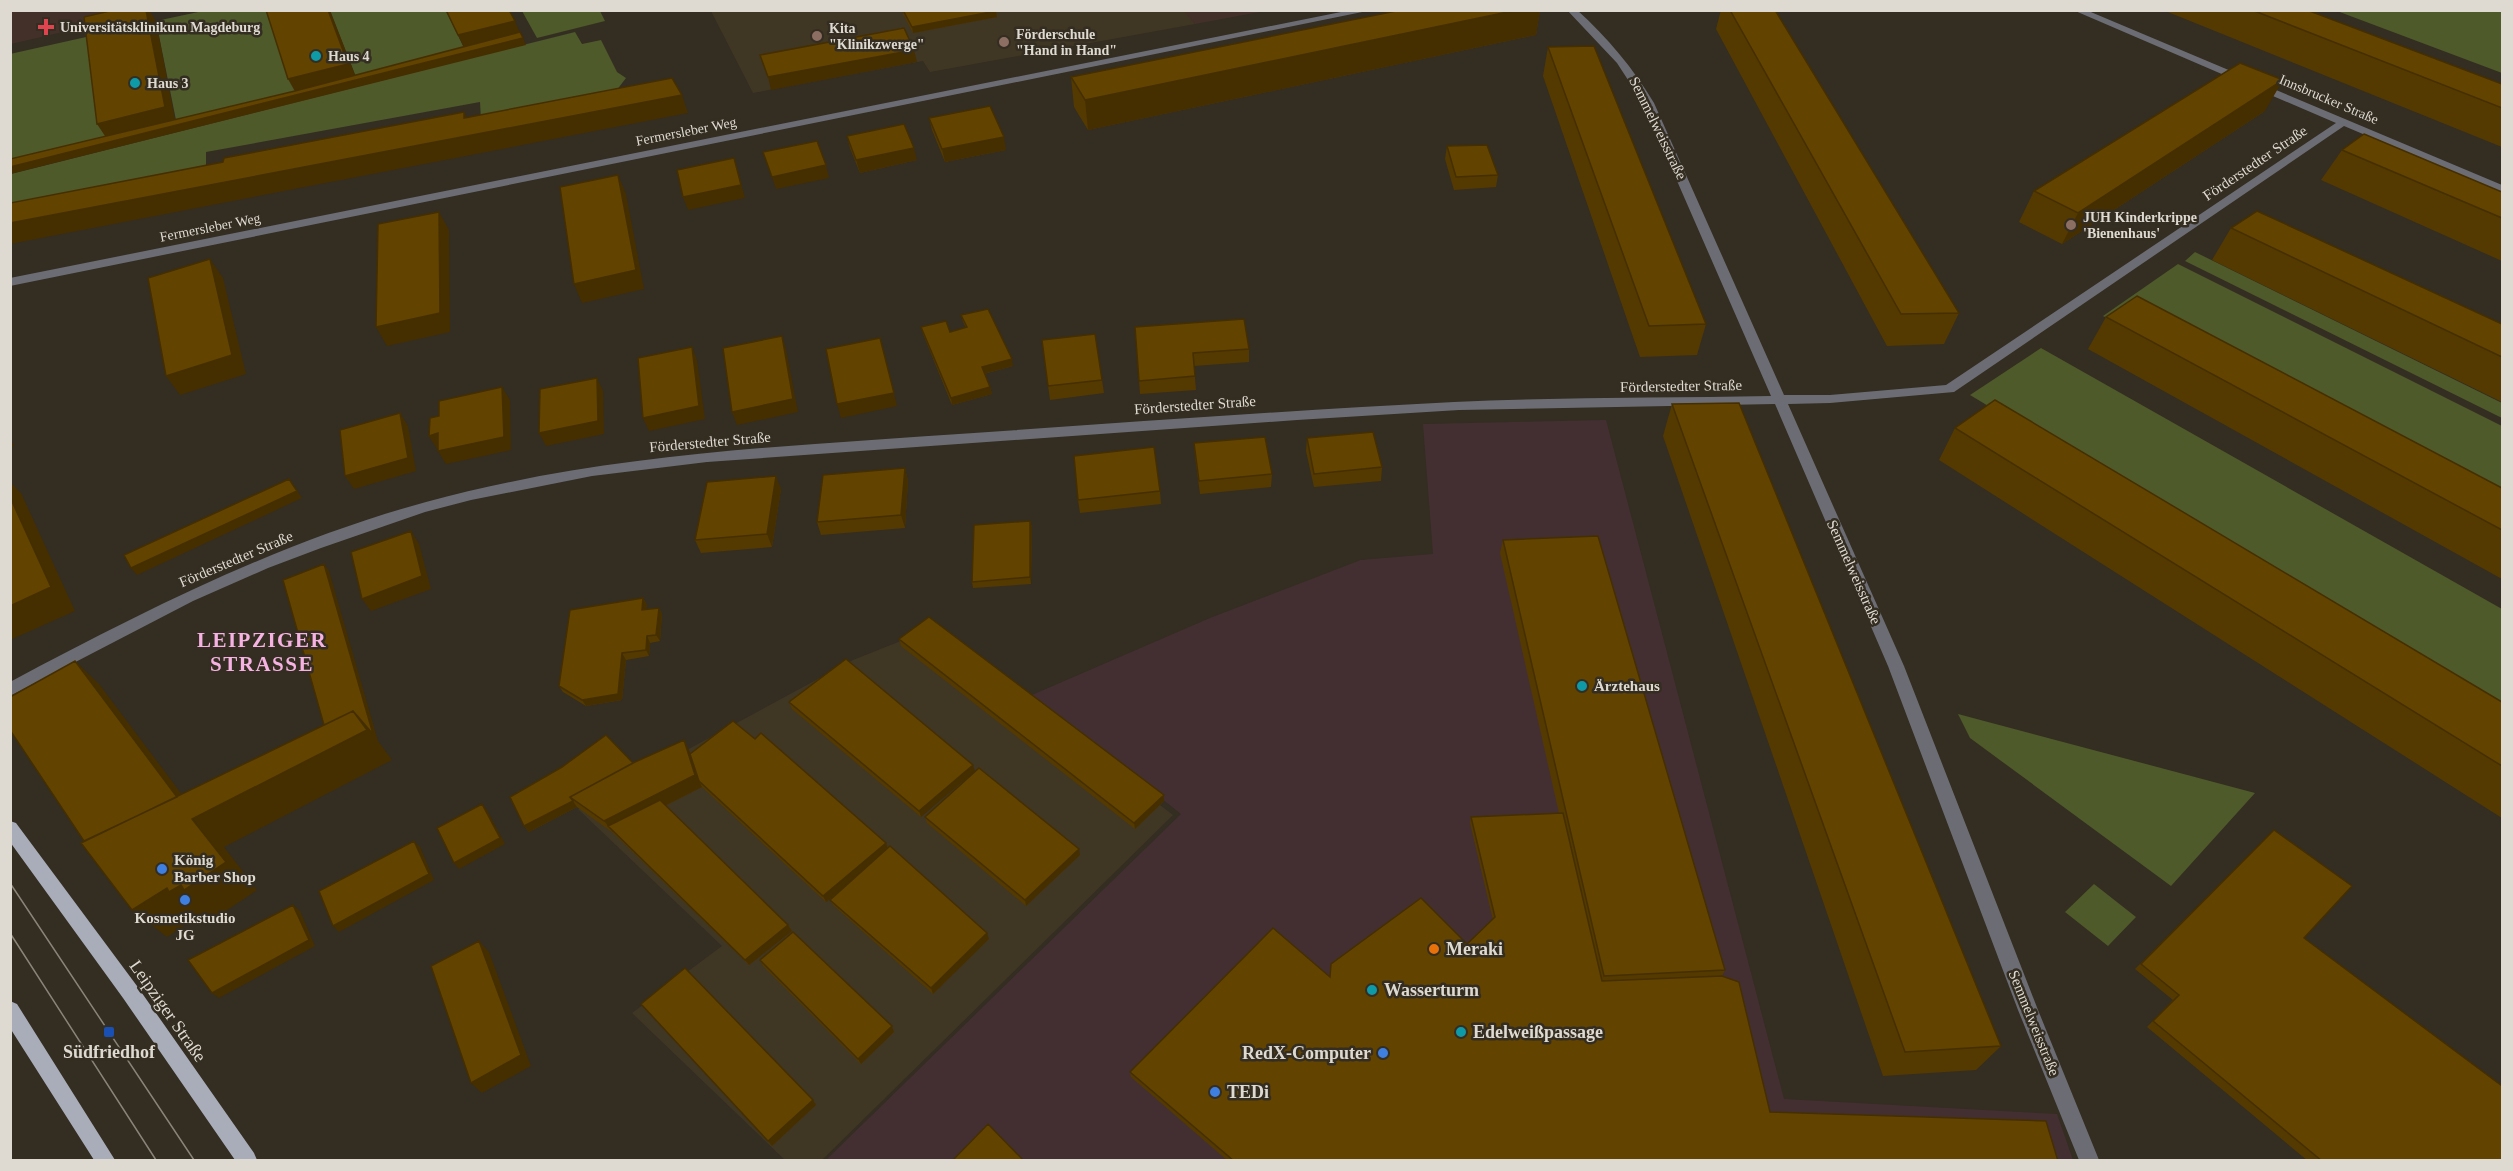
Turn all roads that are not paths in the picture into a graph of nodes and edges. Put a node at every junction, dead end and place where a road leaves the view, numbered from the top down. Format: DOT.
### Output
graph roads {
  1 [pos="1368,10"];
  2 [pos="1571,10"];
  3 [pos="2077,10"];
  4 [pos="2344,122"];
  5 [pos="2502,189"];
  6 [pos="10,282"];
  7 [pos="1781,400"];
  8 [pos="10,690"];
  9 [pos="10,828"];
  10 [pos="10,1010"];
  11 [pos="105,1161"];
  12 [pos="247,1161"];
  13 [pos="2090,1161"];
  1 -- 6 [label="street, Fermersleber Weg"];
  2 -- 7 [label="street, Semmelweisstraße"];
  3 -- 4 [label="street, Innsbrucker Straße"];
  4 -- 5 [label="street, Innsbrucker Straße"];
  4 -- 7 [label="street, Förderstedter Straße"];
  7 -- 8 [label="street, Förderstedter Straße"];
  7 -- 13 [label="street, Semmelweisstraße"];
  9 -- 12 [label="main road, Leipziger Straße"];
  10 -- 11 [label="main road"];
}
